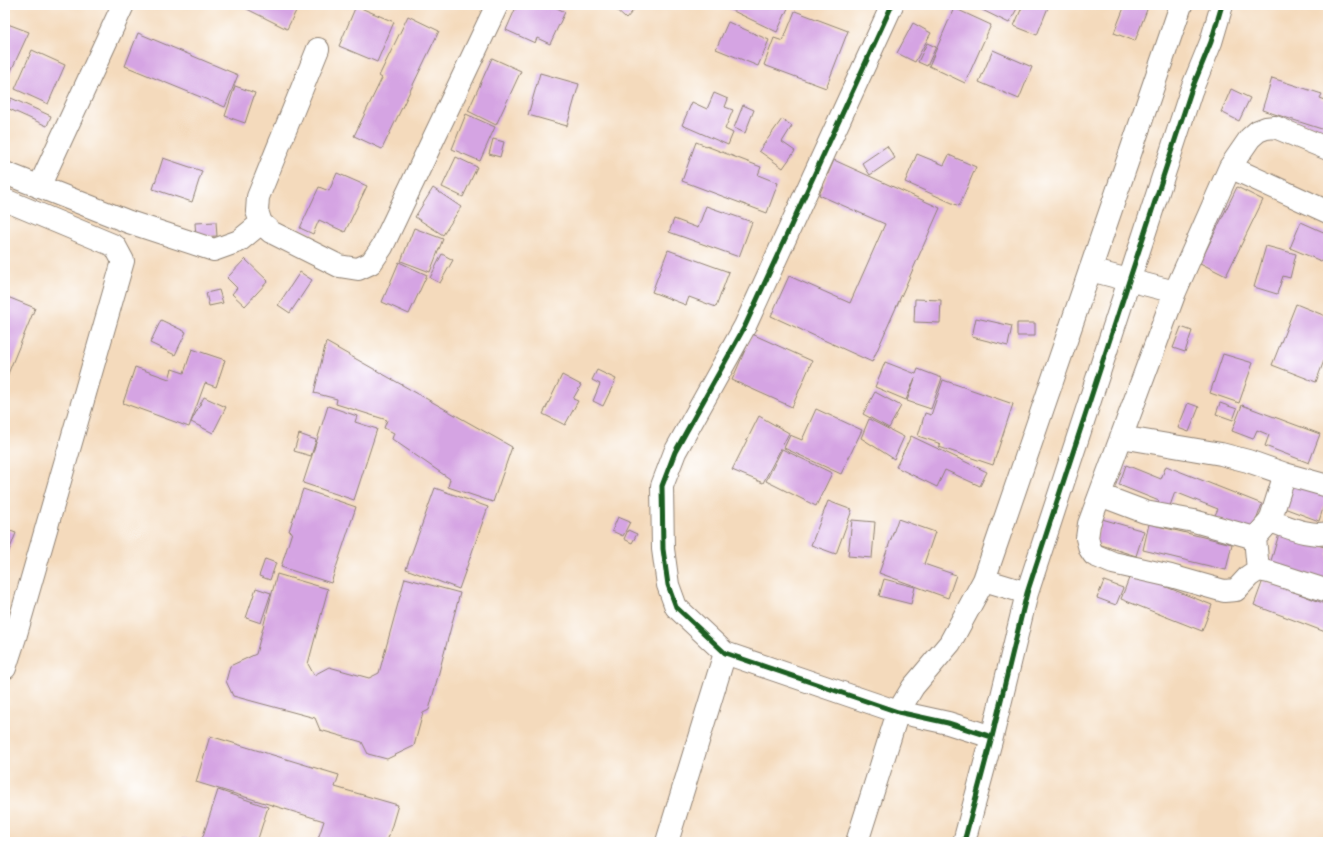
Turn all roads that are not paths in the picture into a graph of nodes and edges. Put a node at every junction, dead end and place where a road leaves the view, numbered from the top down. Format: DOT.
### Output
graph roads {
  1 [pos="124,5"];
  2 [pos="497,5"];
  3 [pos="892,5"];
  4 [pos="1180,5"];
  5 [pos="1222,5"];
  6 [pos="318,49"];
  7 [pos="1328,149"];
  8 [pos="1230,168"];
  9 [pos="5,174"];
  10 [pos="39,186"];
  11 [pos="5,200"];
  12 [pos="1328,212"];
  13 [pos="261,223"];
  14 [pos="1090,270"];
  15 [pos="1130,280"];
  16 [pos="1175,292"];
  17 [pos="1121,437"];
  18 [pos="1285,474"];
  19 [pos="1328,486"];
  20 [pos="1100,495"];
  21 [pos="1270,521"];
  22 [pos="1328,533"];
  23 [pos="1256,538"];
  24 [pos="1258,570"];
  25 [pos="984,580"];
  26 [pos="1328,591"];
  27 [pos="1027,593"];
  28 [pos="10,632"];
  29 [pos="725,653"];
  30 [pos="5,668"];
  31 [pos="898,712"];
  32 [pos="992,737"];
  33 [pos="667,842"];
  34 [pos="857,842"];
  35 [pos="964,842"];
  1 -- 10 [label="street"];
  2 -- 13 [label="street"];
  3 -- 29 [label="street"];
  4 -- 14 [label="street"];
  5 -- 15 [label="street"];
  6 -- 13 [label="street"];
  7 -- 8 [label="street"];
  8 -- 12 [label="street"];
  8 -- 16 [label="street"];
  9 -- 10 [label="street"];
  10 -- 13 [label="street"];
  11 -- 28 [label="street"];
  14 -- 15 [label="street"];
  14 -- 25 [label="street"];
  15 -- 16 [label="street"];
  15 -- 27 [label="street"];
  16 -- 17 [label="street"];
  17 -- 18 [label="street"];
  17 -- 20 [label="street"];
  18 -- 19 [label="street"];
  18 -- 21 [label="street"];
  20 -- 23 [label="street"];
  20 -- 24 [label="street"];
  21 -- 22 [label="street"];
  21 -- 23 [label="street"];
  23 -- 24 [label="street"];
  24 -- 26 [label="street"];
  25 -- 27 [label="street"];
  25 -- 31 [label="street"];
  27 -- 32 [label="street"];
  28 -- 30 [label="street"];
  29 -- 31 [label="street"];
  29 -- 33 [label="street"];
  31 -- 32 [label="street"];
  31 -- 34 [label="street"];
  32 -- 35 [label="street"];
}
